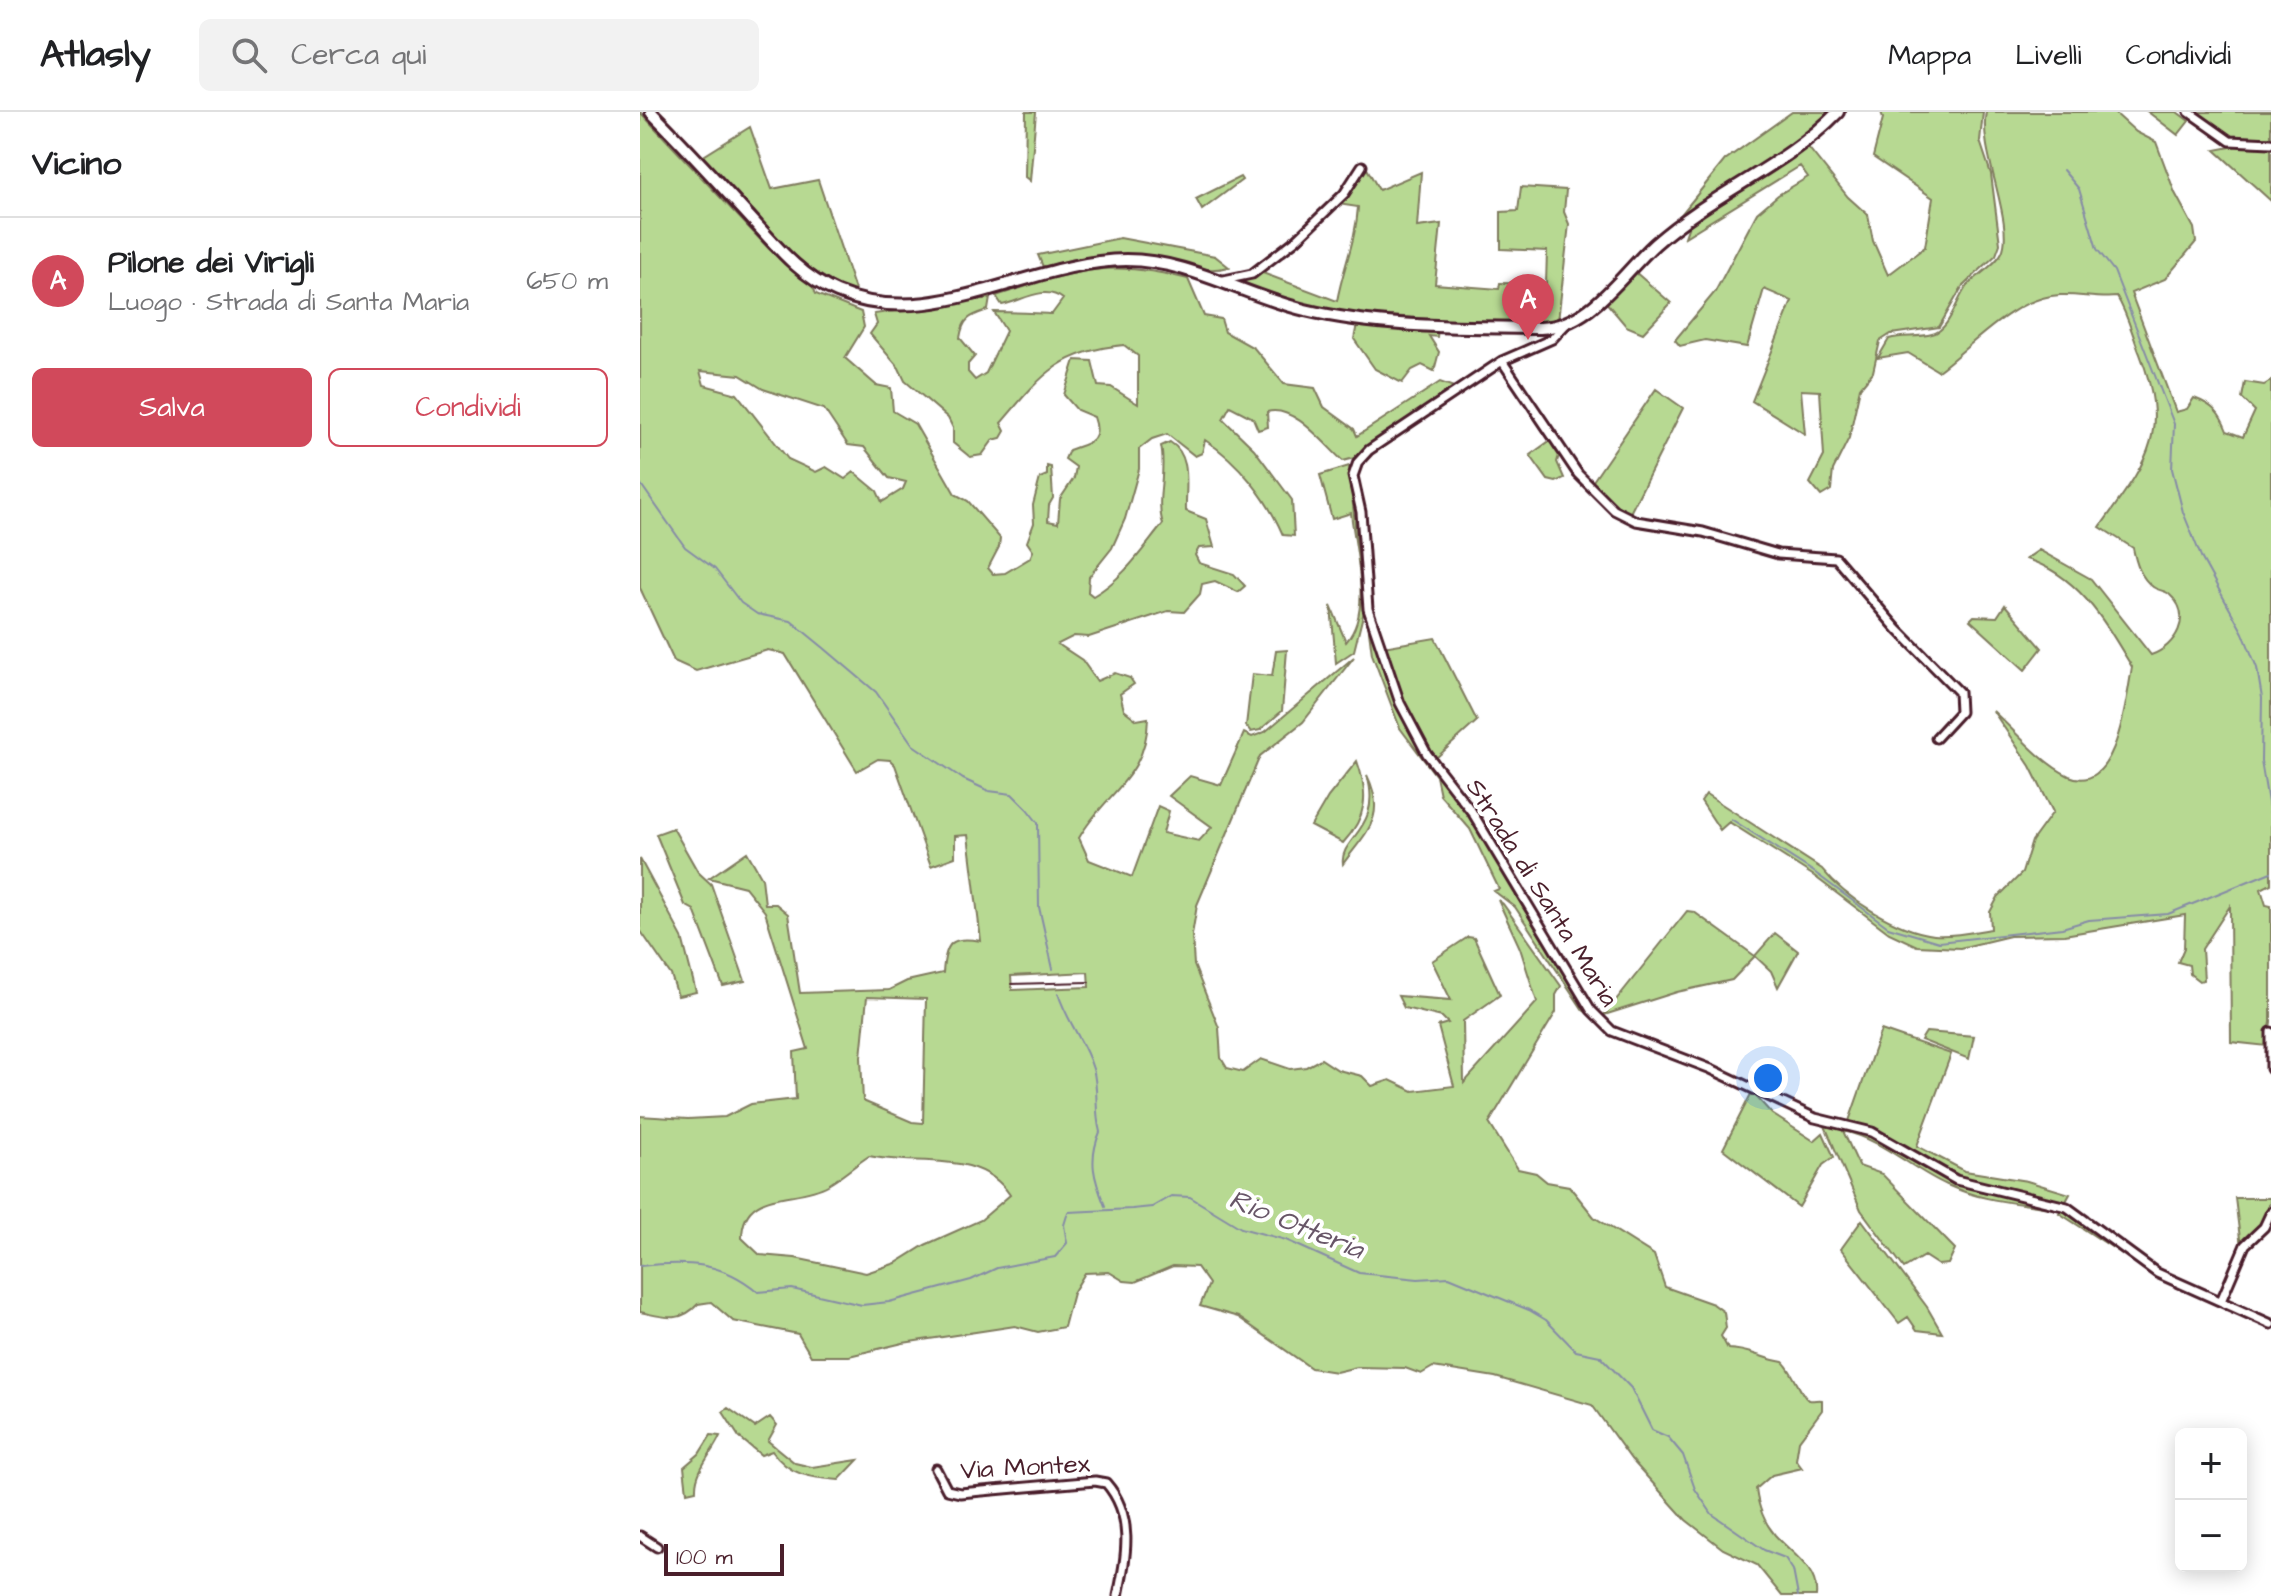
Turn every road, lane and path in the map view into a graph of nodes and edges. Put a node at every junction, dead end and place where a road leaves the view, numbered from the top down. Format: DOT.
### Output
graph roads {
  1 [pos="651,112"];
  2 [pos="1838,112"];
  3 [pos="2189,112"];
  4 [pos="2271,143"];
  5 [pos="1362,166"];
  6 [pos="1218,281"];
  7 [pos="1567,322"];
  8 [pos="1502,361"];
  9 [pos="1936,738"];
  10 [pos="2271,1032"];
  11 [pos="2271,1069"];
  12 [pos="2271,1212"];
  13 [pos="2221,1301"];
  14 [pos="2271,1324"];
  15 [pos="936,1469"];
  16 [pos="640,1536"];
  17 [pos="657,1547"];
  18 [pos="1118,1596"];
  1 -- 6 [label="main road"];
  2 -- 7 [label="main road"];
  3 -- 4 [label="street"];
  5 -- 6 [label="street"];
  6 -- 7 [label="main road"];
  7 -- 8 [label="street, Strada di Santa Maria"];
  8 -- 9 [label="street"];
  8 -- 13 [label="street, Strada di Santa Maria"];
  10 -- 11 [label="street"];
  12 -- 13 [label="street"];
  13 -- 14 [label="street, Strada di Santa Maria"];
  15 -- 18 [label="street, Via Montex"];
  16 -- 17 [label="street"];
}
